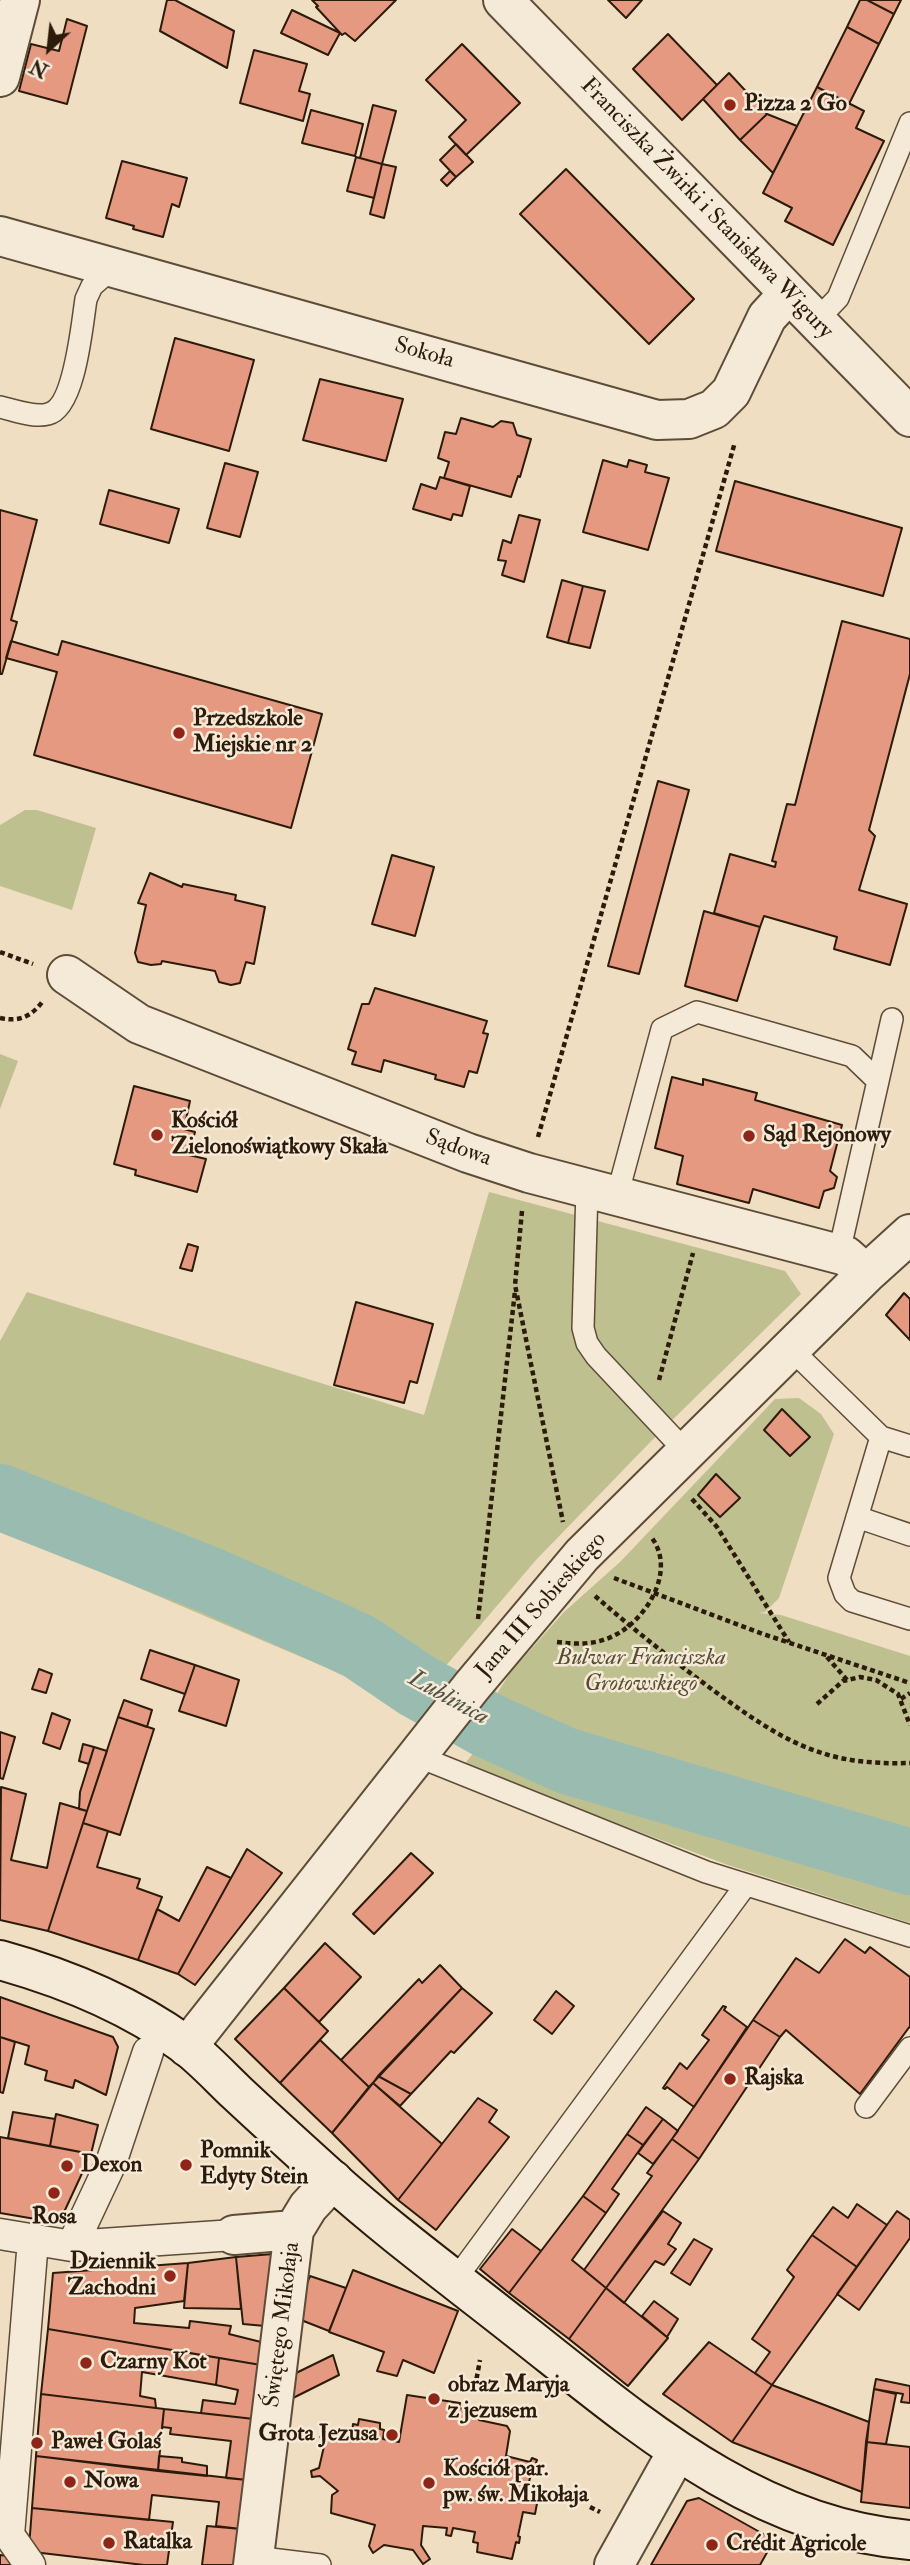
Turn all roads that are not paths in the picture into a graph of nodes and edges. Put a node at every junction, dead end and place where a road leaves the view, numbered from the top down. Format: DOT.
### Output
graph roads {
  1 [pos="20,0"];
  2 [pos="503,0"];
  3 [pos="0,76"];
  4 [pos="910,123"];
  5 [pos="0,236"];
  6 [pos="114,267"];
  7 [pos="788,294"];
  8 [pos="815,322"];
  9 [pos="0,407"];
  10 [pos="910,417"];
  11 [pos="57,983"];
  12 [pos="892,1019"];
  13 [pos="877,1081"];
  14 [pos="602,1192"];
  15 [pos="910,1234"];
  16 [pos="851,1264"];
  17 [pos="791,1349"];
  18 [pos="881,1437"];
  19 [pos="910,1447"];
  20 [pos="687,1453"];
  21 [pos="857,1517"];
  22 [pos="910,1535"];
  23 [pos="910,1619"];
  24 [pos="428,1743"];
  25 [pos="745,1886"];
  26 [pos="910,1936"];
  27 [pos="0,1961"];
  28 [pos="152,2038"];
  29 [pos="187,2047"];
  30 [pos="910,2048"];
  31 [pos="866,2107"];
  32 [pos="333,2180"];
  33 [pos="295,2230"];
  34 [pos="0,2234"];
  35 [pos="234,2235"];
  36 [pos="33,2240"];
  37 [pos="72,2246"];
  38 [pos="456,2280"];
  39 [pos="677,2452"];
  40 [pos="5,2534"];
  41 [pos="910,2540"];
  42 [pos="253,2561"];
  43 [pos="30,2565"];
  44 [pos="320,2565"];
  45 [pos="614,2565"];
  1 -- 3 [label="street"];
  2 -- 7 [label="street, Franciszka Żwirki i Stanisława Wigury"];
  4 -- 8 [label="lane"];
  5 -- 6 [label="street, Sokoła"];
  6 -- 7 [label="street, Sokoła"];
  6 -- 9 [label="lane"];
  7 -- 8 [label="street, Franciszka Żwirki i Stanisława Wigury"];
  8 -- 10 [label="street, Franciszka Żwirki i Stanisława Wigury"];
  11 -- 14 [label="street, Sądowa"];
  12 -- 13 [label="lane"];
  13 -- 14 [label="lane"];
  13 -- 16 [label="lane"];
  14 -- 16 [label="street, Sądowa"];
  14 -- 20 [label="lane"];
  15 -- 16 [label="street, Jana III Sobieskiego"];
  16 -- 17 [label="street, Jana III Sobieskiego"];
  17 -- 18 [label="lane"];
  17 -- 20 [label="street, Jana III Sobieskiego"];
  18 -- 19 [label="lane"];
  18 -- 21 [label="lane"];
  20 -- 24 [label="street, Jana III Sobieskiego"];
  21 -- 22 [label="lane"];
  21 -- 23 [label="lane"];
  24 -- 25 [label="lane"];
  24 -- 29 [label="street, Jana III Sobieskiego"];
  25 -- 26 [label="lane"];
  25 -- 38 [label="lane"];
  27 -- 28 [label="street"];
  28 -- 29 [label="street"];
  28 -- 37 [label="street"];
  29 -- 32 [label="street"];
  30 -- 31 [label="lane"];
  32 -- 33 [label="street, Świętego Mikołaja"];
  32 -- 38 [label="street"];
  33 -- 35 [label="street"];
  33 -- 42 [label="street, Świętego Mikołaja"];
  34 -- 36 [label="street"];
  35 -- 37 [label="street"];
  36 -- 37 [label="street"];
  36 -- 40 [label="street"];
  38 -- 39 [label="street"];
  39 -- 41 [label="street"];
  39 -- 45 [label="street"];
  40 -- 43 [label="street"];
  42 -- 44 [label="lane"];
}
